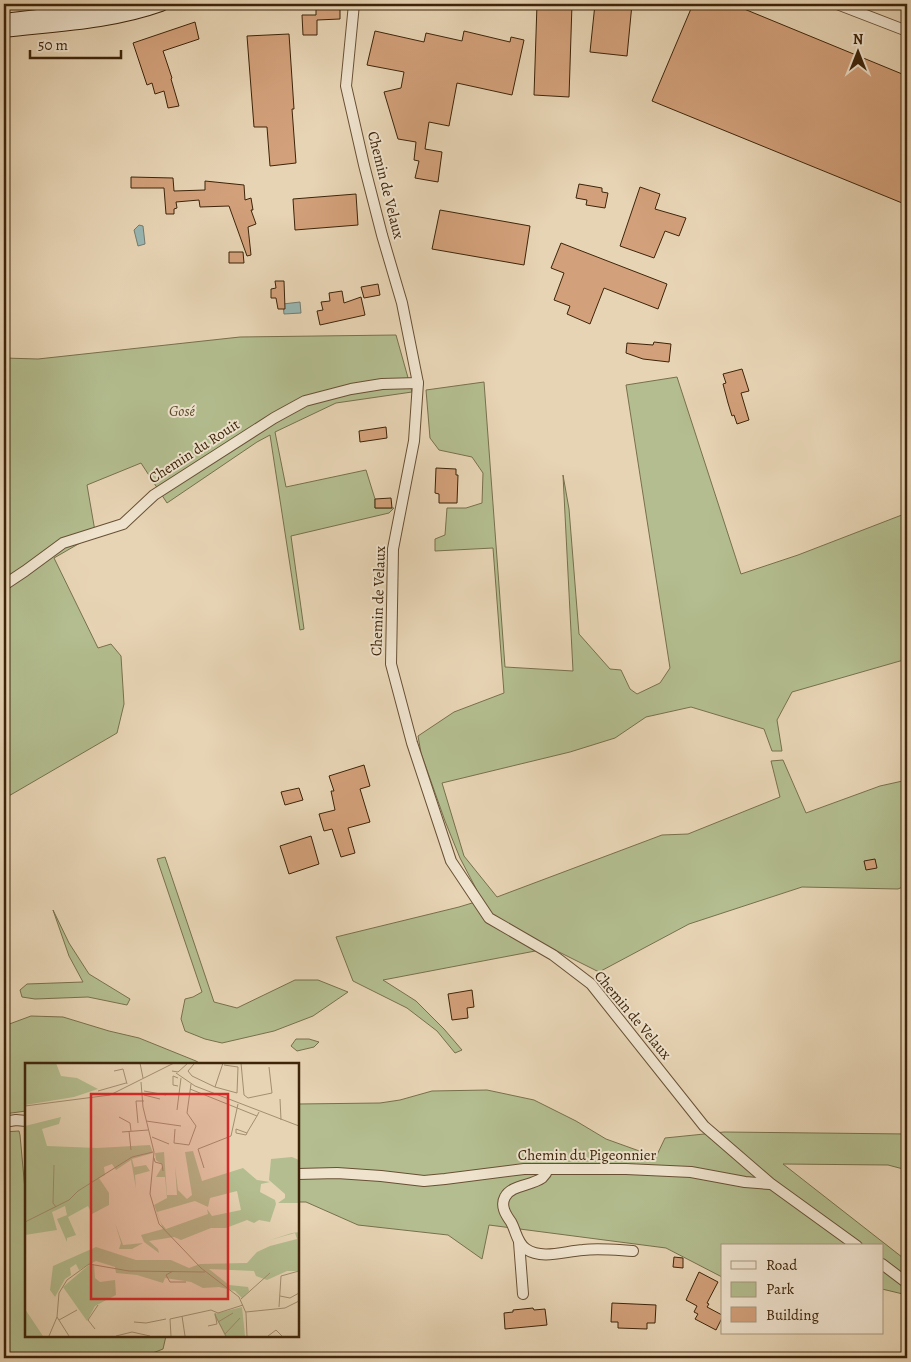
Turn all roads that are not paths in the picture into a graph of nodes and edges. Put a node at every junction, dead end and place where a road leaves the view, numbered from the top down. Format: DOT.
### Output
graph roads {
  1 [pos="127,4"];
  2 [pos="160,4"];
  3 [pos="354,4"];
  4 [pos="837,4"];
  5 [pos="4,21"];
  6 [pos="4,30"];
  7 [pos="907,31"];
  8 [pos="418,383"];
  9 [pos="4,585"];
  10 [pos="25,1121"];
  11 [pos="4,1122"];
  12 [pos="548,1169"];
  13 [pos="299,1174"];
  14 [pos="770,1184"];
  15 [pos="519,1242"];
  16 [pos="854,1244"];
  17 [pos="633,1251"];
  18 [pos="884,1266"];
  19 [pos="907,1283"];
  20 [pos="523,1294"];
  1 -- 5 [label="main road"];
  2 -- 6 [label="main road"];
  3 -- 8 [label="street, Chemin de Velaux"];
  4 -- 7 [label="street"];
  8 -- 9 [label="street, Chemin du Rouit"];
  8 -- 14 [label="street, Chemin de Velaux"];
  10 -- 11 [label="street"];
  12 -- 13 [label="street, Chemin du Pigeonnier"];
  12 -- 14 [label="street, Chemin du Pigeonnier"];
  12 -- 15 [label="street"];
  14 -- 16 [label="street"];
  15 -- 17 [label="street"];
  15 -- 20 [label="street"];
  18 -- 19 [label="street"];
}
